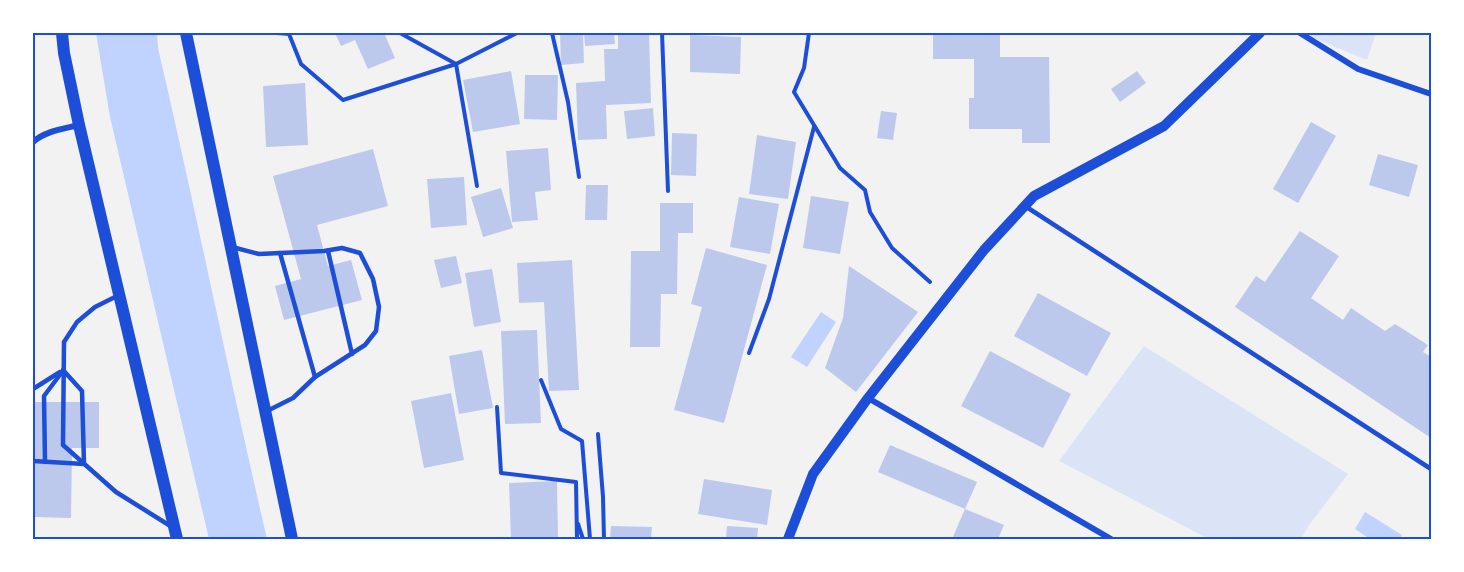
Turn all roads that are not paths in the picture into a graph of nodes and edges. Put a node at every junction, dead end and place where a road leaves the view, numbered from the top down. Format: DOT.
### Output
graph roads {
  1 [pos="62,33"];
  2 [pos="186,33"];
  3 [pos="1260,33"];
  4 [pos="1300,33"];
  5 [pos="1431,94"];
  6 [pos="79,125"];
  7 [pos="33,142"];
  8 [pos="1025,206"];
  9 [pos="231,247"];
  10 [pos="328,251"];
  11 [pos="280,253"];
  12 [pos="119,294"];
  13 [pos="352,354"];
  14 [pos="63,370"];
  15 [pos="315,378"];
  16 [pos="33,389"];
  17 [pos="868,398"];
  18 [pos="267,411"];
  19 [pos="33,461"];
  20 [pos="45,462"];
  21 [pos="84,464"];
  22 [pos="1431,469"];
  23 [pos="176,534"];
  24 [pos="292,539"];
  25 [pos="788,539"];
  26 [pos="1112,539"];
  1 -- 6 [label="main road"];
  2 -- 9 [label="main road"];
  3 -- 8 [label="street"];
  4 -- 5 [label="street"];
  6 -- 7 [label="street"];
  6 -- 12 [label="main road"];
  8 -- 17 [label="street"];
  8 -- 22 [label="lane"];
  9 -- 11 [label="lane"];
  9 -- 18 [label="main road"];
  10 -- 11 [label="lane"];
  10 -- 13 [label="lane"];
  10 -- 13 [label="lane"];
  11 -- 15 [label="lane"];
  12 -- 14 [label="lane"];
  12 -- 23 [label="main road"];
  13 -- 15 [label="lane"];
  14 -- 16 [label="lane"];
  14 -- 20 [label="lane"];
  14 -- 21 [label="lane"];
  14 -- 21 [label="lane"];
  15 -- 18 [label="lane"];
  17 -- 25 [label="street"];
  17 -- 26 [label="street"];
  18 -- 24 [label="main road"];
  19 -- 20 [label="lane"];
  20 -- 21 [label="lane"];
  21 -- 23 [label="lane"];
}
